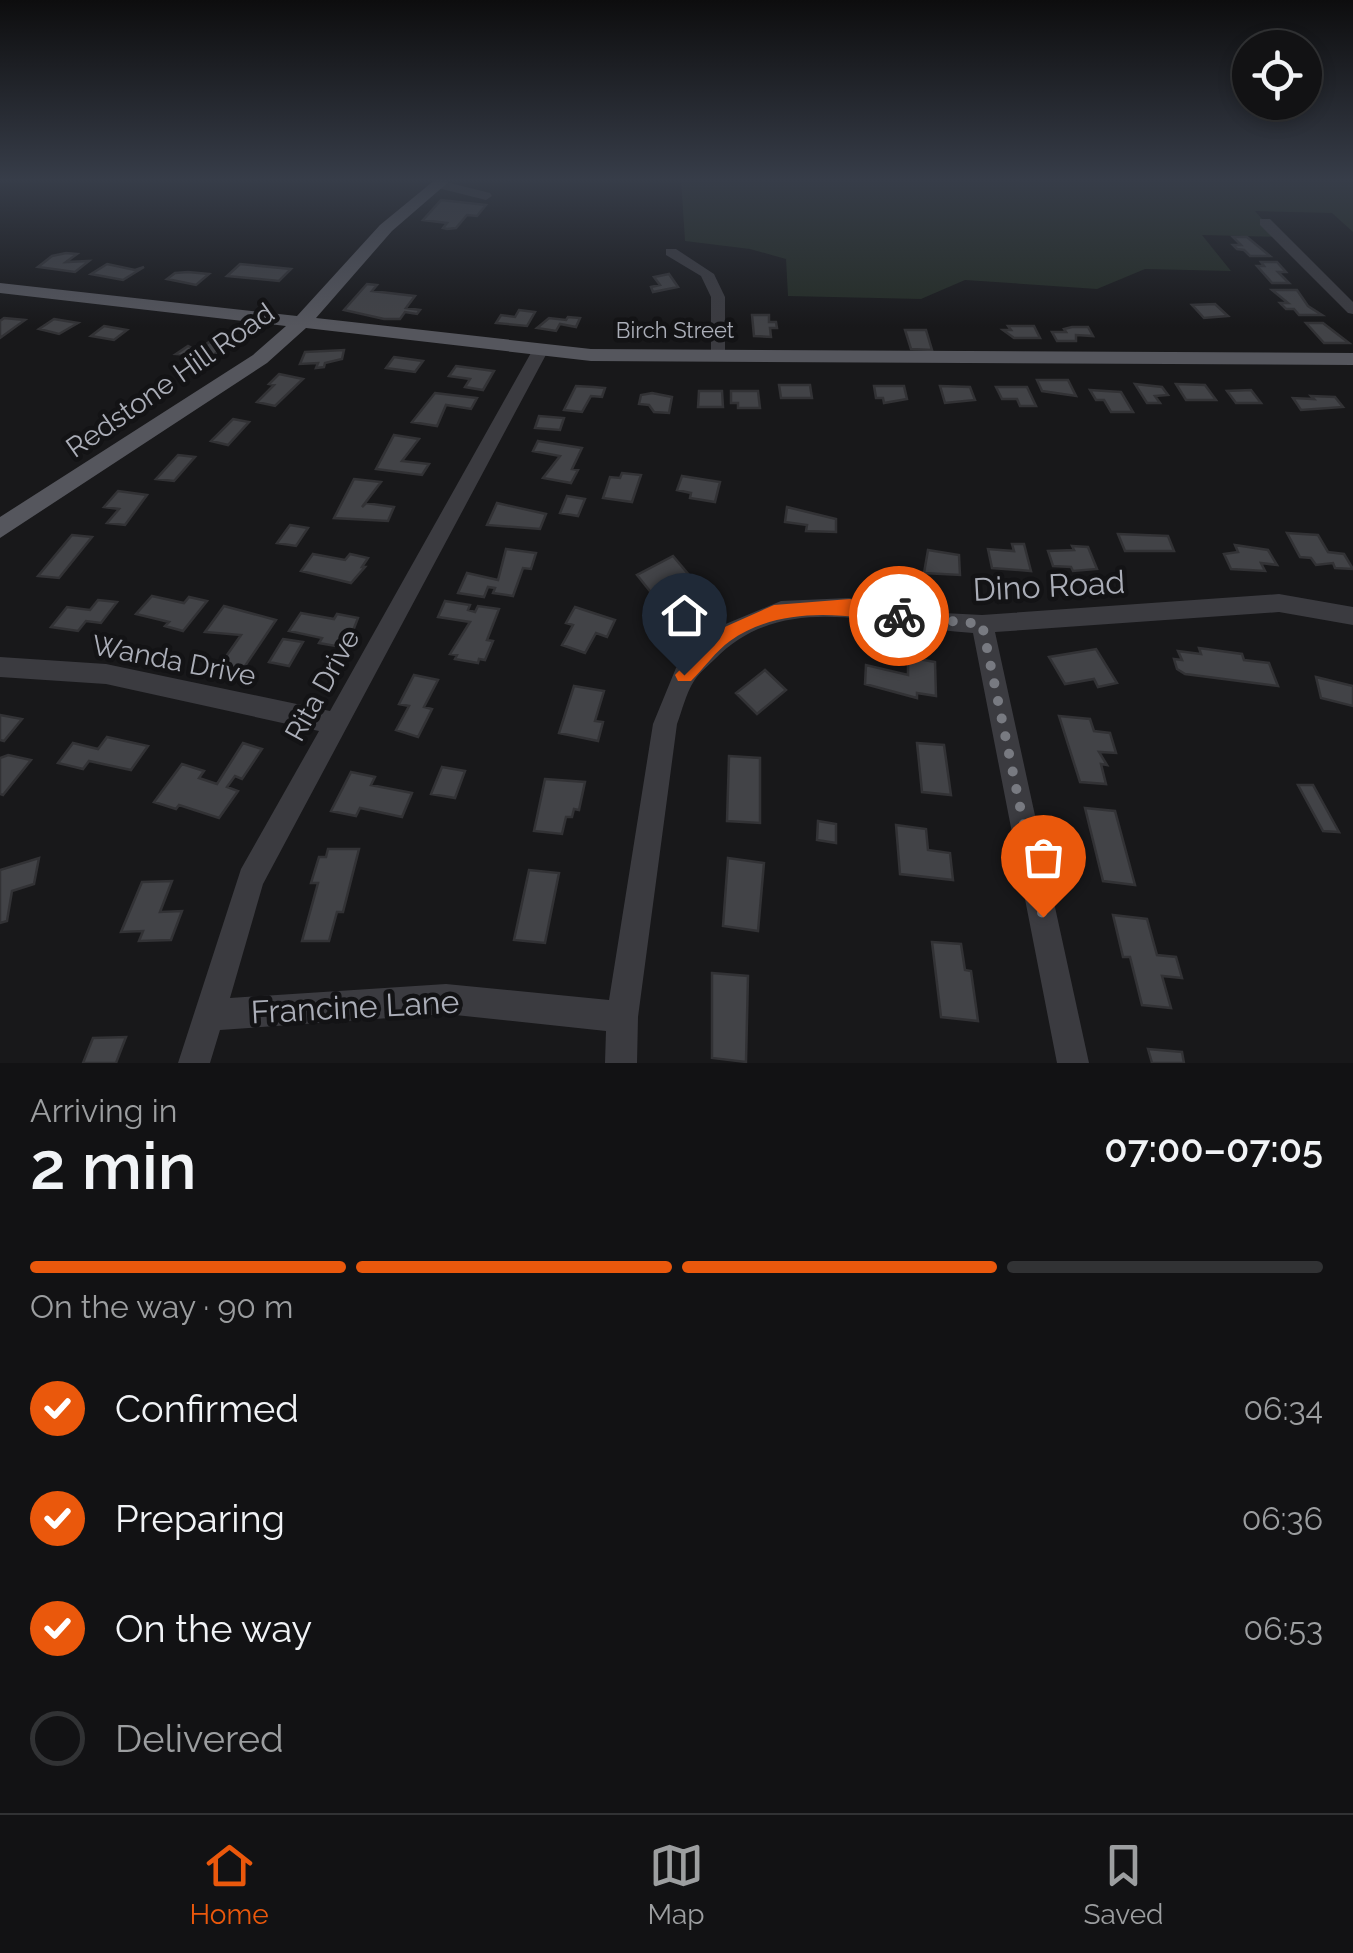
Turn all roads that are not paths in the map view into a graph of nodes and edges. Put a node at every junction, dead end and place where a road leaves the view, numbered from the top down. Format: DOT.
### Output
graph roads {
  1 [pos="385,229"];
  2 [pos="1272,229"];
  3 [pos="672,252"];
  4 [pos="1,289"];
  5 [pos="1353,310"];
  6 [pos="303,321"];
  7 [pos="540,351"];
  8 [pos="718,354"];
  9 [pos="1353,359"];
  10 [pos="0,529"];
  11 [pos="1353,616"];
  12 [pos="982,624"];
  13 [pos="0,667"];
  14 [pos="336,723"];
  15 [pos="208,1014"];
  16 [pos="622,1016"];
  17 [pos="194,1063"];
  18 [pos="621,1063"];
  19 [pos="1073,1063"];
  1 -- 6 [label="main road, Redstone Hill Road"];
  2 -- 5 [label="street"];
  3 -- 8 [label="street"];
  4 -- 6 [label="main road, Birch Street"];
  6 -- 7 [label="main road, Birch Street"];
  6 -- 10 [label="main road, Redstone Hill Road"];
  7 -- 8 [label="main road, Birch Street"];
  7 -- 14 [label="street, Rita Drive"];
  8 -- 9 [label="main road, Birch Street"];
  11 -- 12 [label="street, Dino Road"];
  12 -- 16 [label="street, Dino Road"];
  12 -- 19 [label="street"];
  13 -- 14 [label="street, Wanda Drive"];
  14 -- 15 [label="street, Rita Drive"];
  15 -- 16 [label="street, Francine Lane"];
  15 -- 17 [label="street, Rita Drive"];
  16 -- 18 [label="street, Dino Road"];
}
